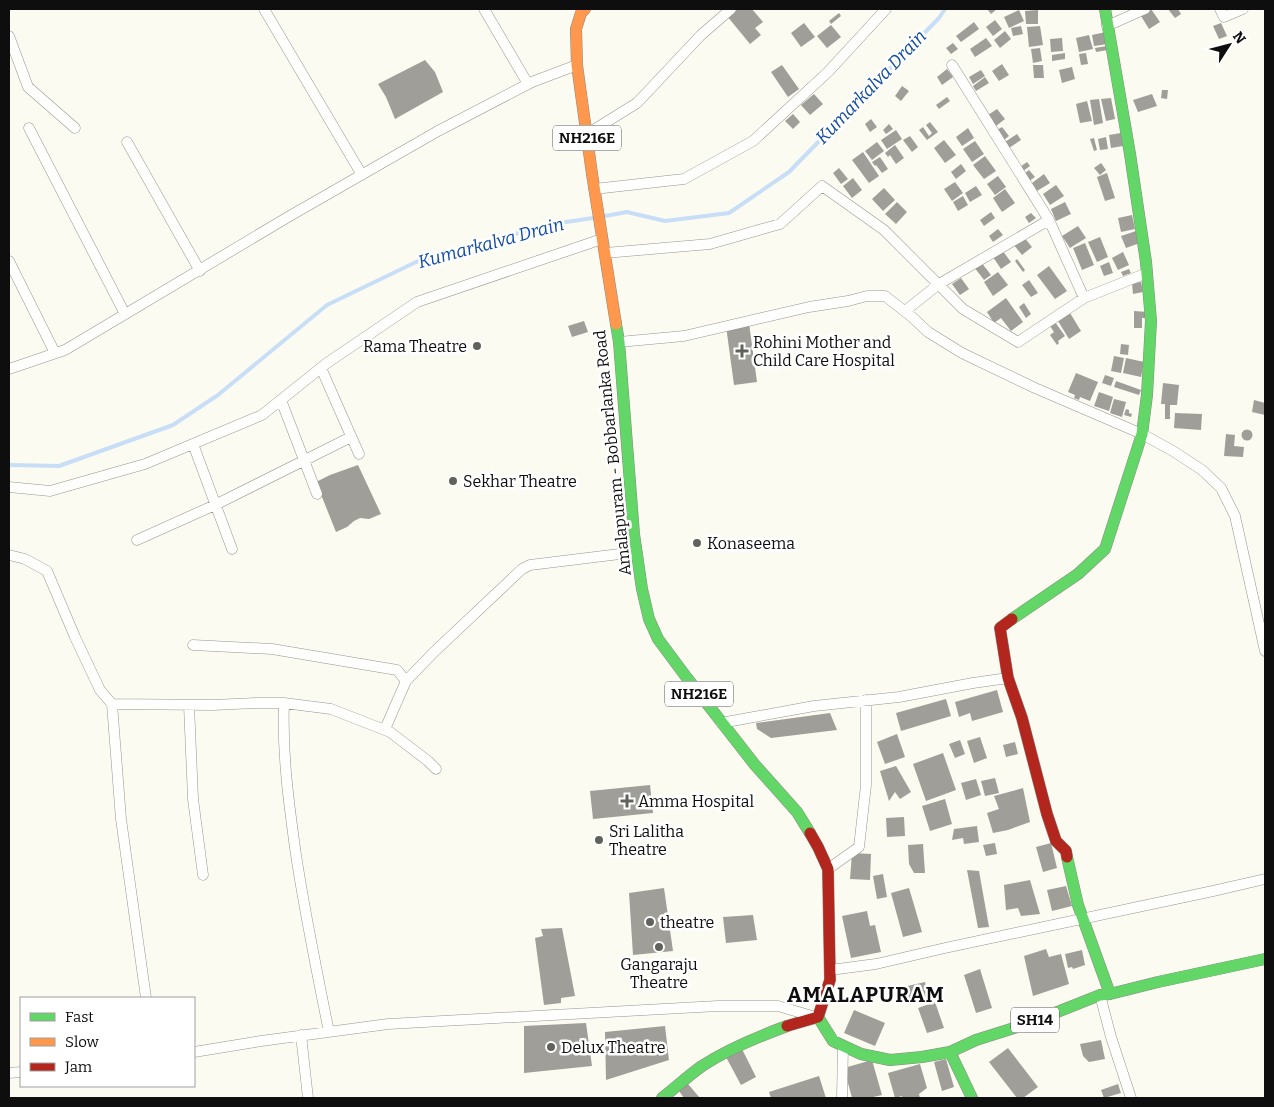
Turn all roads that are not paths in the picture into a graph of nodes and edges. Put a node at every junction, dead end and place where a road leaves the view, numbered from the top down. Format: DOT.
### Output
graph roads {
  1 [pos="264,9"];
  2 [pos="484,9"];
  3 [pos="731,9"];
  4 [pos="886,9"];
  5 [pos="1104,9"];
  6 [pos="1145,9"];
  7 [pos="1220,9"];
  8 [pos="1243,9"];
  9 [pos="582,10"];
  10 [pos="1108,26"];
  11 [pos="9,36"];
  12 [pos="952,65"];
  13 [pos="577,66"];
  14 [pos="528,84"];
  15 [pos="29,128"];
  16 [pos="75,128"];
  17 [pos="587,134"];
  18 [pos="127,142"];
  19 [pos="362,175"];
  20 [pos="594,188"];
  21 [pos="1049,220"];
  22 [pos="602,238"];
  23 [pos="605,253"];
  24 [pos="9,262"];
  25 [pos="200,271"];
  26 [pos="1147,273"];
  27 [pos="939,284"];
  28 [pos="1084,298"];
  29 [pos="905,311"];
  30 [pos="126,314"];
  31 [pos="619,342"];
  32 [pos="55,354"];
  33 [pos="321,368"];
  34 [pos="9,369"];
  35 [pos="281,400"];
  36 [pos="1142,434"];
  37 [pos="352,437"];
  38 [pos="193,444"];
  39 [pos="359,454"];
  40 [pos="304,461"];
  41 [pos="9,487"];
  42 [pos="317,494"];
  43 [pos="215,505"];
  44 [pos="137,540"];
  45 [pos="232,549"];
  46 [pos="636,552"];
  47 [pos="9,555"];
  48 [pos="193,645"];
  49 [pos="1265,652"];
  50 [pos="1008,678"];
  51 [pos="406,680"];
  52 [pos="866,700"];
  53 [pos="284,703"];
  54 [pos="112,704"];
  55 [pos="189,705"];
  56 [pos="721,723"];
  57 [pos="385,730"];
  58 [pos="436,768"];
  59 [pos="828,869"];
  60 [pos="203,876"];
  61 [pos="1265,878"];
  62 [pos="1083,918"];
  63 [pos="1265,959"];
  64 [pos="830,970"];
  65 [pos="1105,995"];
  66 [pos="146,997"];
  67 [pos="818,1017"];
  68 [pos="329,1032"];
  69 [pos="300,1036"];
  70 [pos="844,1046"];
  71 [pos="195,1052"];
  72 [pos="950,1052"];
  73 [pos="308,1098"];
  74 [pos="662,1098"];
  75 [pos="842,1098"];
  76 [pos="972,1098"];
  77 [pos="1131,1098"];
  1 -- 19 [label="street"];
  2 -- 14 [label="street"];
  3 -- 17 [label="street"];
  4 -- 20 [label="street"];
  5 -- 10 [label="main road"];
  6 -- 10 [label="street"];
  7 -- 8 [label="street"];
  9 -- 13 [label="main road, Amalapuram - Bobbarlanka Road / NH216E"];
  10 -- 26 [label="main road"];
  11 -- 16 [label="street"];
  12 -- 21 [label="street"];
  13 -- 14 [label="street"];
  13 -- 17 [label="main road, Amalapuram - Bobbarlanka Road / NH216E"];
  14 -- 19 [label="street"];
  15 -- 30 [label="street"];
  17 -- 20 [label="main road, Amalapuram - Bobbarlanka Road / NH216E"];
  18 -- 25 [label="street"];
  19 -- 25 [label="street"];
  20 -- 22 [label="main road, Amalapuram - Bobbarlanka Road / NH216E"];
  21 -- 27 [label="street"];
  21 -- 28 [label="street"];
  22 -- 23 [label="main road, Amalapuram - Bobbarlanka Road / NH216E"];
  22 -- 33 [label="street"];
  23 -- 27 [label="street"];
  23 -- 31 [label="main road, Amalapuram - Bobbarlanka Road / NH216E"];
  24 -- 32 [label="street"];
  25 -- 30 [label="street"];
  26 -- 28 [label="street"];
  26 -- 36 [label="main road"];
  27 -- 28 [label="street"];
  27 -- 29 [label="street"];
  29 -- 31 [label="street"];
  29 -- 36 [label="street"];
  30 -- 32 [label="street"];
  31 -- 46 [label="main road, Amalapuram - Bobbarlanka Road / NH216E"];
  32 -- 34 [label="street"];
  33 -- 35 [label="street"];
  33 -- 37 [label="street"];
  35 -- 38 [label="street"];
  35 -- 40 [label="street"];
  36 -- 49 [label="street"];
  36 -- 50 [label="main road"];
  37 -- 39 [label="street"];
  37 -- 40 [label="street"];
  38 -- 41 [label="street"];
  38 -- 43 [label="street"];
  40 -- 42 [label="street"];
  40 -- 43 [label="street"];
  43 -- 44 [label="street"];
  43 -- 45 [label="street"];
  46 -- 51 [label="street"];
  46 -- 56 [label="main road, Amalapuram - Bobbarlanka Road / NH216E"];
  47 -- 54 [label="street"];
  48 -- 51 [label="street"];
  50 -- 52 [label="street"];
  50 -- 62 [label="main road"];
  51 -- 57 [label="street"];
  52 -- 56 [label="street"];
  52 -- 59 [label="street"];
  53 -- 55 [label="street"];
  53 -- 57 [label="street"];
  53 -- 68 [label="street"];
  54 -- 55 [label="street"];
  54 -- 66 [label="street"];
  55 -- 60 [label="street"];
  56 -- 59 [label="main road, Amalapuram - Bobbarlanka Road / NH216E"];
  57 -- 58 [label="street"];
  59 -- 64 [label="main road, Amalapuram - Bobbarlanka Road / NH216E"];
  61 -- 62 [label="street"];
  62 -- 64 [label="street"];
  62 -- 65 [label="main road"];
  63 -- 65 [label="main road, SH14"];
  64 -- 67 [label="main road, Amalapuram - Bobbarlanka Road / NH216E"];
  65 -- 72 [label="main road, SH14"];
  65 -- 77 [label="street"];
  67 -- 68 [label="street"];
  67 -- 70 [label="main road, SH14"];
  67 -- 74 [label="main road"];
  68 -- 69 [label="street"];
  69 -- 71 [label="street"];
  69 -- 73 [label="street"];
  70 -- 72 [label="main road, SH14"];
  70 -- 75 [label="street"];
  72 -- 76 [label="main road"];
}
